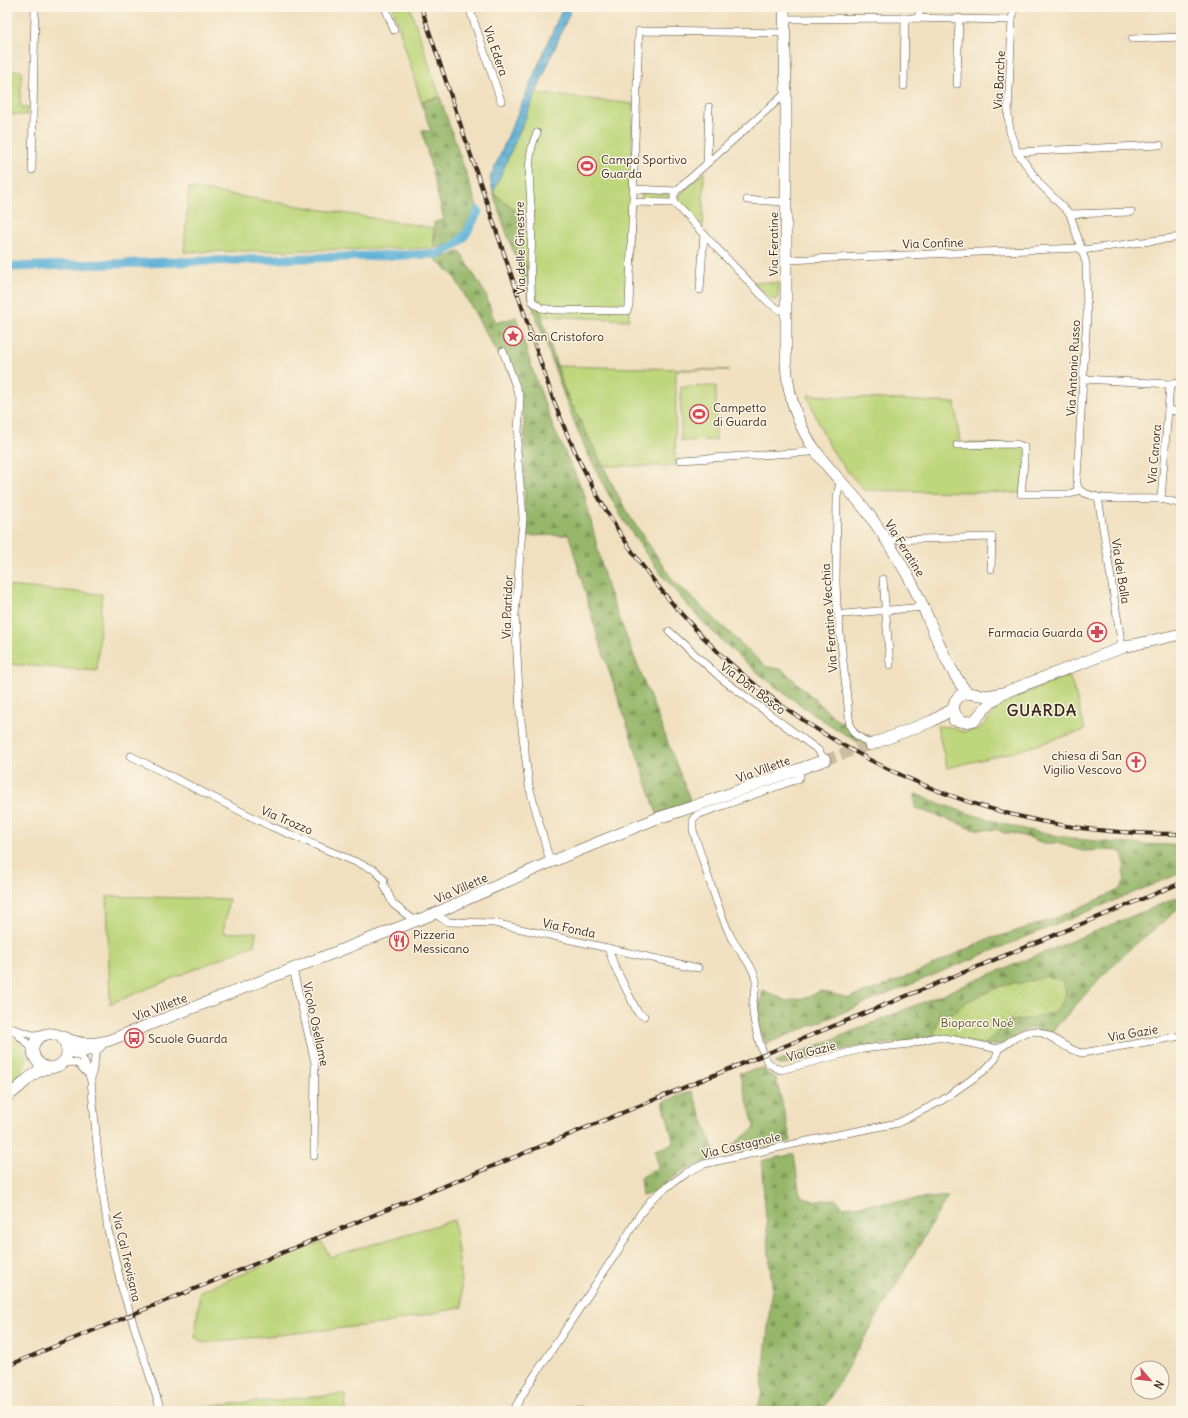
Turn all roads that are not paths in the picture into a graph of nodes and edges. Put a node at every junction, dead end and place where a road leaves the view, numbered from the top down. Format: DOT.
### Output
graph roads {
  1 [pos="35,7"];
  2 [pos="385,7"];
  3 [pos="469,7"];
  4 [pos="784,7"];
  5 [pos="920,7"];
  6 [pos="1014,7"];
  7 [pos="905,18"];
  8 [pos="919,18"];
  9 [pos="959,18"];
  10 [pos="784,19"];
  11 [pos="1012,20"];
  12 [pos="394,30"];
  13 [pos="784,33"];
  14 [pos="1181,37"];
  15 [pos="1132,39"];
  16 [pos="958,84"];
  17 [pos="904,86"];
  18 [pos="786,93"];
  19 [pos="501,101"];
  20 [pos="709,107"];
  21 [pos="537,133"];
  22 [pos="1160,145"];
  23 [pos="1017,152"];
  24 [pos="707,163"];
  25 [pos="32,170"];
  26 [pos="634,189"];
  27 [pos="676,191"];
  28 [pos="747,200"];
  29 [pos="633,202"];
  30 [pos="786,202"];
  31 [pos="674,203"];
  32 [pos="1131,212"];
  33 [pos="1070,214"];
  34 [pos="704,234"];
  35 [pos="1181,237"];
  36 [pos="1081,249"];
  37 [pos="786,260"];
  38 [pos="700,290"];
  39 [pos="786,311"];
  40 [pos="503,351"];
  41 [pos="1084,379"];
  42 [pos="1181,383"];
  43 [pos="1170,384"];
  44 [pos="1168,410"];
  45 [pos="1181,412"];
  46 [pos="956,445"];
  47 [pos="815,449"];
  48 [pos="681,460"];
  49 [pos="842,482"];
  50 [pos="1079,490"];
  51 [pos="1098,497"];
  52 [pos="1161,499"];
  53 [pos="1181,504"];
  54 [pos="886,540"];
  55 [pos="991,569"];
  56 [pos="883,579"];
  57 [pos="924,607"];
  58 [pos="886,610"];
  59 [pos="844,614"];
  60 [pos="669,631"];
  61 [pos="1181,634"];
  62 [pos="1122,648"];
  63 [pos="890,665"];
  64 [pos="952,673"];
  65 [pos="1003,693"];
  66 [pos="971,694"];
  67 [pos="954,705"];
  68 [pos="980,714"];
  69 [pos="932,721"];
  70 [pos="962,721"];
  71 [pos="870,744"];
  72 [pos="131,756"];
  73 [pos="825,760"];
  74 [pos="797,770"];
  75 [pos="546,864"];
  76 [pos="436,913"];
  77 [pos="415,922"];
  78 [pos="608,948"];
  79 [pos="698,968"];
  80 [pos="293,969"];
  81 [pos="644,1016"];
  82 [pos="10,1027"];
  83 [pos="45,1034"];
  84 [pos="1181,1036"];
  85 [pos="61,1037"];
  86 [pos="108,1041"];
  87 [pos="998,1049"];
  88 [pos="68,1052"];
  89 [pos="34,1053"];
  90 [pos="53,1067"];
  91 [pos="90,1079"];
  92 [pos="20,1085"];
  93 [pos="7,1096"];
  94 [pos="314,1156"];
  95 [pos="161,1411"];
  96 [pos="513,1411"];
  1 -- 25 [label="street"];
  2 -- 12 [label="street"];
  3 -- 19 [label="street, Via Edera"];
  4 -- 10 [label="street, Via Feratine"];
  5 -- 8 [label="street"];
  6 -- 11 [label="street, Via Barche"];
  7 -- 8 [label="street"];
  7 -- 10 [label="street"];
  7 -- 17 [label="street"];
  8 -- 9 [label="street"];
  9 -- 11 [label="street"];
  9 -- 16 [label="street"];
  10 -- 13 [label="street, Via Feratine"];
  11 -- 23 [label="street, Via Barche"];
  13 -- 18 [label="street, Via Feratine"];
  13 -- 26 [label="street, Via delle Ginestre"];
  14 -- 15 [label="street"];
  18 -- 24 [label="street"];
  18 -- 30 [label="street, Via Feratine"];
  20 -- 24 [label="street"];
  21 -- 29 [label="street, Via delle Ginestre"];
  22 -- 23 [label="street"];
  23 -- 33 [label="street, Via Barche"];
  24 -- 27 [label="street"];
  26 -- 27 [label="street"];
  26 -- 29 [label="street, Via delle Ginestre"];
  27 -- 31 [label="street"];
  28 -- 30 [label="street"];
  29 -- 31 [label="street"];
  30 -- 37 [label="street, Via Feratine"];
  31 -- 34 [label="street"];
  32 -- 33 [label="street"];
  33 -- 36 [label="street, Via Barche"];
  34 -- 38 [label="street"];
  34 -- 39 [label="street"];
  35 -- 36 [label="street, Via Confine"];
  36 -- 37 [label="street, Via Confine"];
  36 -- 41 [label="street, Via Antonio Russo"];
  37 -- 39 [label="street, Via Feratine"];
  39 -- 47 [label="street, Via Feratine"];
  40 -- 75 [label="street, Via Partidor"];
  41 -- 43 [label="street"];
  41 -- 50 [label="street, Via Antonio Russo"];
  42 -- 43 [label="street"];
  43 -- 44 [label="street, Via Canora"];
  44 -- 45 [label="street, Via Canora"];
  44 -- 52 [label="street, Via Canora"];
  46 -- 50 [label="street"];
  47 -- 48 [label="street"];
  47 -- 49 [label="street, Via Feratine"];
  49 -- 54 [label="street, Via Feratine"];
  49 -- 71 [label="street, Via Feratine Vecchia"];
  50 -- 51 [label="street"];
  51 -- 52 [label="street"];
  51 -- 62 [label="street, Via dei Balla"];
  52 -- 53 [label="street"];
  54 -- 55 [label="street"];
  54 -- 57 [label="street, Via Feratine"];
  56 -- 58 [label="street"];
  57 -- 58 [label="street"];
  57 -- 64 [label="street, Via Feratine"];
  58 -- 59 [label="street"];
  58 -- 63 [label="street"];
  60 -- 73 [label="street, Via Don Bosco"];
  61 -- 62 [label="street"];
  62 -- 65 [label="street"];
  64 -- 66 [label="street, Via Feratine"];
  64 -- 67 [label="street, Via Feratine"];
  65 -- 66 [label="street"];
  65 -- 68 [label="street"];
  66 -- 67 [label="street"];
  66 -- 68 [label="street"];
  67 -- 69 [label="street"];
  67 -- 70 [label="street"];
  68 -- 70 [label="street"];
  69 -- 70 [label="street"];
  69 -- 71 [label="street"];
  72 -- 77 [label="street, Via Trozzo"];
  73 -- 74 [label="street, Via Villette"];
  74 -- 75 [label="street, Via Villette"];
  74 -- 87 [label="street, Via Gazie"];
  75 -- 76 [label="street, Via Villette"];
  76 -- 77 [label="street, Via Villette"];
  76 -- 78 [label="street, Via Fonda"];
  77 -- 80 [label="street, Via Villette"];
  78 -- 79 [label="street, Via Fonda"];
  78 -- 81 [label="street"];
  80 -- 86 [label="street, Via Villette"];
  80 -- 94 [label="street, Vicolo Osellame"];
  82 -- 83 [label="street"];
  82 -- 89 [label="street"];
  83 -- 85 [label="street, Via Villette"];
  83 -- 89 [label="street"];
  84 -- 87 [label="street, Via Gazie"];
  85 -- 86 [label="street, Via Villette"];
  85 -- 88 [label="street"];
  86 -- 88 [label="street, Via Villette"];
  86 -- 91 [label="street, Via Cal Trevisana"];
  87 -- 96 [label="street, Via Castagnole"];
  88 -- 90 [label="street"];
  88 -- 91 [label="street, Via Cal Trevisana"];
  89 -- 90 [label="street"];
  89 -- 92 [label="street"];
  90 -- 91 [label="street"];
  90 -- 92 [label="street"];
  91 -- 95 [label="street, Via Cal Trevisana"];
  92 -- 93 [label="street"];
}
